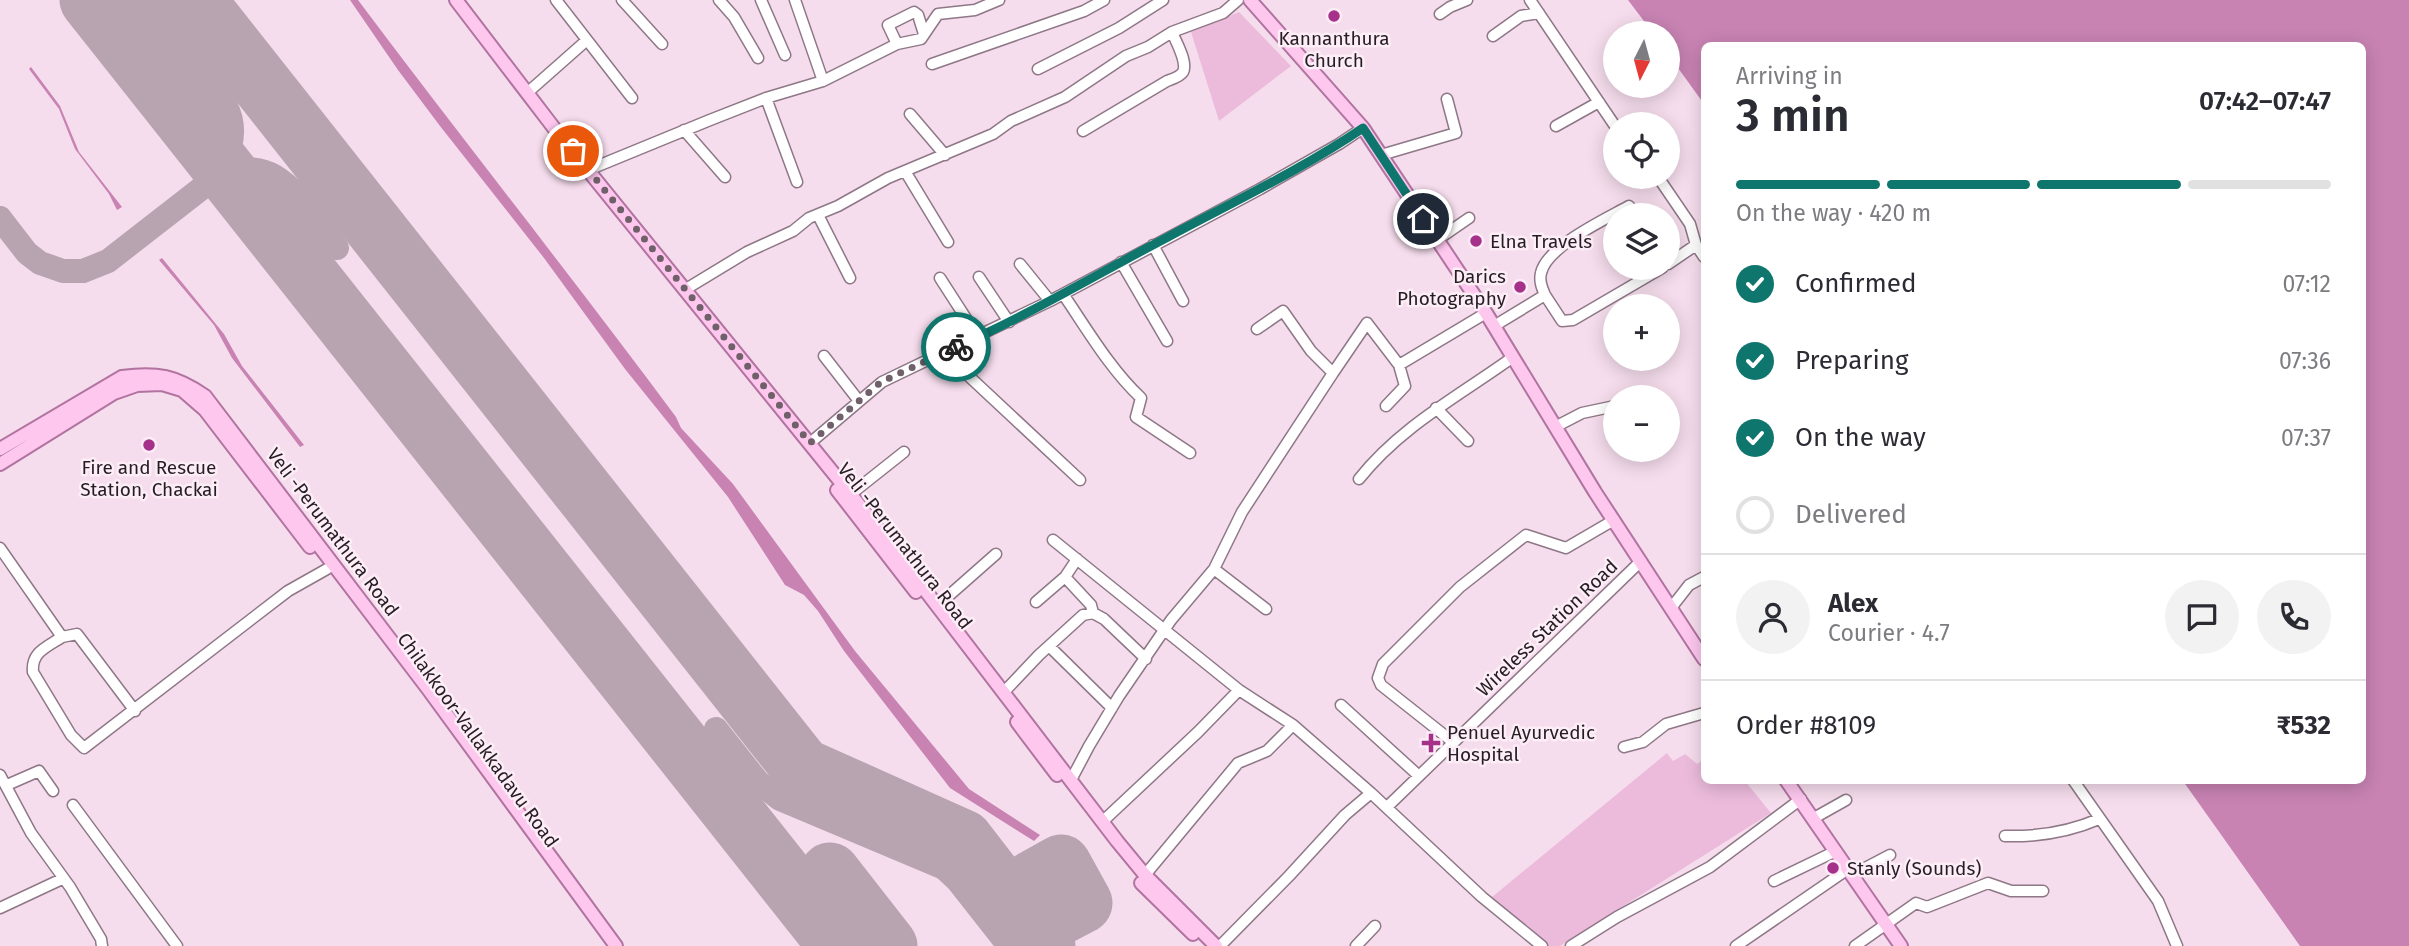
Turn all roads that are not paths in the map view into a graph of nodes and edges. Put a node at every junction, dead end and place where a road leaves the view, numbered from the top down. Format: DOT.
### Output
graph roads {
  1 [pos="447,0"];
  2 [pos="556,0"];
  3 [pos="622,0"];
  4 [pos="719,0"];
  5 [pos="761,0"];
  6 [pos="795,0"];
  7 [pos="999,0"];
  8 [pos="1080,0"];
  9 [pos="1104,0"];
  10 [pos="1163,0"];
  11 [pos="1238,0"];
  12 [pos="1250,0"];
  13 [pos="1467,0"];
  14 [pos="1530,0"];
  15 [pos="460,2"];
  16 [pos="1084,11"];
  17 [pos="1539,13"];
  18 [pos="1440,14"];
  19 [pos="1172,32"];
  20 [pos="924,34"];
  21 [pos="1493,36"];
  22 [pos="587,40"];
  23 [pos="662,44"];
  24 [pos="897,44"];
  25 [pos="785,55"];
  26 [pos="758,58"];
  27 [pos="932,64"];
  28 [pos="1038,69"];
  29 [pos="823,81"];
  30 [pos="527,93"];
  31 [pos="632,98"];
  32 [pos="766,98"];
  33 [pos="1447,99"];
  34 [pos="1599,102"];
  35 [pos="1606,112"];
  36 [pos="910,114"];
  37 [pos="1556,126"];
  38 [pos="1363,128"];
  39 [pos="684,130"];
  40 [pos="1083,131"];
  41 [pos="945,155"];
  42 [pos="1381,155"];
  43 [pos="588,170"];
  44 [pos="905,171"];
  45 [pos="725,177"];
  46 [pos="797,182"];
  47 [pos="1666,189"];
  48 [pos="818,215"];
  49 [pos="1469,218"];
  50 [pos="1603,222"];
  51 [pos="1437,240"];
  52 [pos="948,242"];
  53 [pos="1153,245"];
  54 [pos="1696,246"];
  55 [pos="1701,253"];
  56 [pos="1680,254"];
  57 [pos="1121,262"];
  58 [pos="1020,264"];
  59 [pos="979,277"];
  60 [pos="850,278"];
  61 [pos="940,278"];
  62 [pos="1640,280"];
  63 [pos="686,289"];
  64 [pos="1063,294"];
  65 [pos="1545,295"];
  66 [pos="1050,301"];
  67 [pos="1183,301"];
  68 [pos="1486,313"];
  69 [pos="1009,321"];
  70 [pos="1494,326"];
  71 [pos="1257,330"];
  72 [pos="978,337"];
  73 [pos="1167,341"];
  74 [pos="944,353"];
  75 [pos="824,356"];
  76 [pos="1513,357"];
  77 [pos="1399,365"];
  78 [pos="1333,373"];
  79 [pos="859,401"];
  80 [pos="1386,406"];
  81 [pos="1436,408"];
  82 [pos="1603,409"];
  83 [pos="1555,427"];
  84 [pos="1468,441"];
  85 [pos="810,443"];
  86 [pos="0,449"];
  87 [pos="904,452"];
  88 [pos="1190,453"];
  89 [pos="0,464"];
  90 [pos="1080,480"];
  91 [pos="1359,480"];
  92 [pos="851,495"];
  93 [pos="1614,520"];
  94 [pos="1053,540"];
  95 [pos="0,548"];
  96 [pos="996,554"];
  97 [pos="1077,559"];
  98 [pos="1641,561"];
  99 [pos="327,569"];
  100 [pos="1214,569"];
  101 [pos="1065,577"];
  102 [pos="1701,579"];
  103 [pos="1036,602"];
  104 [pos="937,606"];
  105 [pos="1671,608"];
  106 [pos="1266,609"];
  107 [pos="1093,613"];
  108 [pos="1165,630"];
  109 [pos="62,637"];
  110 [pos="1049,646"];
  111 [pos="1701,654"];
  112 [pos="1146,659"];
  113 [pos="1239,690"];
  114 [pos="1003,693"];
  115 [pos="1341,705"];
  116 [pos="1112,708"];
  117 [pos="135,711"];
  118 [pos="1701,714"];
  119 [pos="1293,725"];
  120 [pos="1453,742"];
  121 [pos="1624,747"];
  122 [pos="0,775"];
  123 [pos="1419,776"];
  124 [pos="1071,780"];
  125 [pos="1789,784"];
  126 [pos="2076,784"];
  127 [pos="7,785"];
  128 [pos="53,791"];
  129 [pos="1371,793"];
  130 [pos="1801,799"];
  131 [pos="1846,800"];
  132 [pos="74,805"];
  133 [pos="1387,807"];
  134 [pos="1814,818"];
  135 [pos="2099,819"];
  136 [pos="1102,822"];
  137 [pos="2005,836"];
  138 [pos="1836,851"];
  139 [pos="1890,855"];
  140 [pos="1850,872"];
  141 [pos="1145,875"];
  142 [pos="62,879"];
  143 [pos="1774,881"];
  144 [pos="2043,891"];
  145 [pos="0,908"];
  146 [pos="1885,924"];
  147 [pos="1375,926"];
  148 [pos="2174,945"];
  149 [pos="102,946"];
  150 [pos="177,946"];
  151 [pos="606,946"];
  152 [pos="616,946"];
  153 [pos="1206,946"];
  154 [pos="1218,946"];
  155 [pos="1356,946"];
  156 [pos="1542,946"];
  157 [pos="1571,946"];
  158 [pos="1736,946"];
  159 [pos="1855,946"];
  160 [pos="1902,946"];
  1 -- 153 [label="main road, Veli -Perumathura Road"];
  2 -- 22 [label="street"];
  3 -- 23 [label="street"];
  4 -- 26 [label="street"];
  5 -- 25 [label="street"];
  6 -- 29 [label="street"];
  7 -- 20 [label="street"];
  8 -- 16 [label="street"];
  9 -- 16 [label="street"];
  10 -- 28 [label="street"];
  11 -- 19 [label="street"];
  12 -- 38 [label="main road"];
  13 -- 18 [label="street"];
  14 -- 17 [label="street"];
  15 -- 30 [label="main road"];
  16 -- 27 [label="street"];
  17 -- 21 [label="street"];
  17 -- 34 [label="street"];
  19 -- 40 [label="street"];
  19 -- 41 [label="street"];
  20 -- 24 [label="street"];
  20 -- 24 [label="street"];
  22 -- 30 [label="street"];
  22 -- 31 [label="street"];
  24 -- 29 [label="street"];
  29 -- 32 [label="street"];
  30 -- 43 [label="main road"];
  32 -- 39 [label="street"];
  32 -- 46 [label="street"];
  33 -- 42 [label="street"];
  34 -- 35 [label="street"];
  34 -- 37 [label="street"];
  36 -- 41 [label="street"];
  38 -- 42 [label="main road"];
  38 -- 53 [label="street"];
  39 -- 43 [label="street"];
  39 -- 45 [label="street"];
  41 -- 44 [label="street"];
  42 -- 51 [label="main road"];
  43 -- 63 [label="main road"];
  44 -- 48 [label="street"];
  44 -- 52 [label="street"];
  47 -- 54 [label="street"];
  48 -- 60 [label="street"];
  48 -- 63 [label="street"];
  49 -- 51 [label="street"];
  50 -- 65 [label="street"];
  51 -- 68 [label="main road"];
  53 -- 57 [label="street"];
  53 -- 67 [label="street"];
  54 -- 55 [label="street"];
  54 -- 56 [label="street"];
  57 -- 64 [label="street"];
  57 -- 73 [label="street"];
  58 -- 66 [label="street"];
  59 -- 69 [label="street"];
  61 -- 72 [label="street"];
  62 -- 65 [label="street"];
  63 -- 85 [label="main road"];
  64 -- 66 [label="street"];
  64 -- 88 [label="street"];
  65 -- 70 [label="street"];
  66 -- 69 [label="street"];
  68 -- 70 [label="main road"];
  68 -- 77 [label="street"];
  69 -- 72 [label="street"];
  70 -- 76 [label="main road"];
  71 -- 78 [label="street"];
  72 -- 74 [label="street"];
  74 -- 79 [label="street"];
  74 -- 90 [label="street"];
  75 -- 79 [label="street"];
  76 -- 81 [label="street"];
  76 -- 83 [label="main road"];
  77 -- 78 [label="street"];
  77 -- 80 [label="street"];
  78 -- 100 [label="street"];
  79 -- 85 [label="street"];
  81 -- 84 [label="street"];
  81 -- 91 [label="street"];
  82 -- 83 [label="street"];
  83 -- 93 [label="main road"];
  85 -- 92 [label="main road"];
  86 -- 152 [label="main road, Veli -Perumathura Road"];
  87 -- 92 [label="street"];
  89 -- 99 [label="main road, Chilakkoor-Vallakkadavu Road"];
  92 -- 104 [label="main road"];
  93 -- 98 [label="main road"];
  93 -- 120 [label="street"];
  94 -- 97 [label="street"];
  95 -- 109 [label="street"];
  96 -- 104 [label="street"];
  97 -- 101 [label="street"];
  97 -- 108 [label="street"];
  98 -- 105 [label="main road"];
  98 -- 120 [label="street, Wireless Station Road"];
  99 -- 117 [label="street"];
  99 -- 151 [label="main road, Chilakkoor-Vallakkadavu Road"];
  100 -- 106 [label="street"];
  100 -- 108 [label="street"];
  101 -- 103 [label="street"];
  101 -- 107 [label="street"];
  102 -- 105 [label="street"];
  104 -- 114 [label="main road"];
  105 -- 111 [label="main road"];
  107 -- 110 [label="street"];
  107 -- 112 [label="street"];
  108 -- 112 [label="street"];
  108 -- 113 [label="street"];
  109 -- 117 [label="street"];
  109 -- 117 [label="street"];
  110 -- 114 [label="street"];
  110 -- 116 [label="street"];
  112 -- 116 [label="street"];
  113 -- 119 [label="street"];
  113 -- 136 [label="street"];
  114 -- 124 [label="main road"];
  115 -- 123 [label="street"];
  116 -- 124 [label="street"];
  118 -- 121 [label="street"];
  119 -- 129 [label="street"];
  119 -- 141 [label="street"];
  120 -- 123 [label="street, Wireless Station Road"];
  122 -- 127 [label="street"];
  123 -- 133 [label="street, Wireless Station Road"];
  124 -- 136 [label="main road"];
  125 -- 130 [label="main road"];
  126 -- 135 [label="street"];
  127 -- 128 [label="street"];
  127 -- 142 [label="street"];
  129 -- 133 [label="street"];
  129 -- 154 [label="street"];
  130 -- 134 [label="main road"];
  130 -- 157 [label="street"];
  131 -- 134 [label="street"];
  132 -- 150 [label="street"];
  133 -- 156 [label="street"];
  134 -- 138 [label="main road"];
  135 -- 137 [label="street"];
  135 -- 148 [label="street"];
  136 -- 141 [label="main road"];
  138 -- 140 [label="main road"];
  138 -- 143 [label="street"];
  139 -- 140 [label="street"];
  140 -- 146 [label="main road"];
  140 -- 158 [label="street"];
  141 -- 154 [label="main road"];
  142 -- 145 [label="street"];
  142 -- 149 [label="street"];
  144 -- 146 [label="street"];
  146 -- 159 [label="street"];
  146 -- 160 [label="main road"];
  147 -- 155 [label="street"];
}
